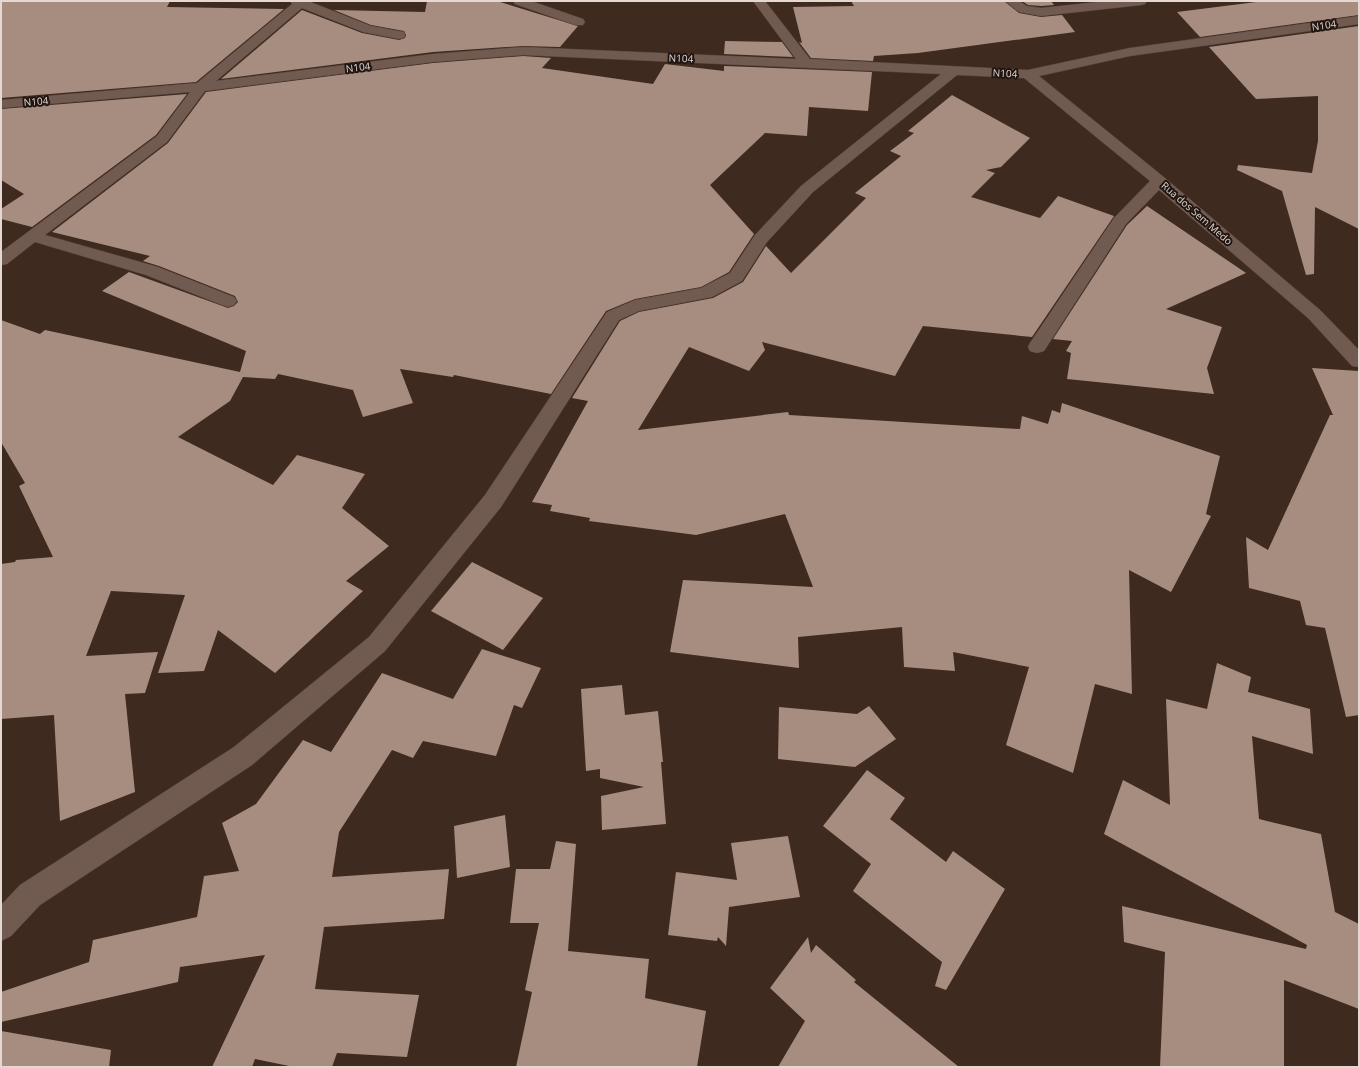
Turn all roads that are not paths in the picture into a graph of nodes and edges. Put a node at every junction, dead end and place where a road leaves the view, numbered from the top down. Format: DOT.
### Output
graph roads {
  1 [pos="299,1"];
  2 [pos="519,1"];
  3 [pos="759,1"];
  4 [pos="1011,1"];
  5 [pos="1141,1"];
  6 [pos="1359,20"];
  7 [pos="579,22"];
  8 [pos="399,35"];
  9 [pos="806,63"];
  10 [pos="954,70"];
  11 [pos="1028,74"];
  12 [pos="201,87"];
  13 [pos="1,104"];
  14 [pos="1159,181"];
  15 [pos="32,236"];
  16 [pos="1,260"];
  17 [pos="228,301"];
  18 [pos="1037,347"];
  19 [pos="1359,361"];
  20 [pos="1,926"];
  1 -- 8 [label="street"];
  1 -- 12 [label="street"];
  2 -- 7 [label="street"];
  3 -- 9 [label="street"];
  4 -- 5 [label="street"];
  6 -- 11 [label="street, N104 / N104"];
  9 -- 10 [label="street, N104 / N104"];
  9 -- 12 [label="street, N104 / N104"];
  10 -- 11 [label="street, N104 / N104"];
  10 -- 20 [label="street"];
  11 -- 14 [label="street, Rua dos Sem Medo"];
  12 -- 13 [label="street, N104 / N104"];
  12 -- 15 [label="street"];
  14 -- 18 [label="street"];
  14 -- 19 [label="street, Rua dos Sem Medo"];
  15 -- 16 [label="street"];
  15 -- 17 [label="street"];
}
